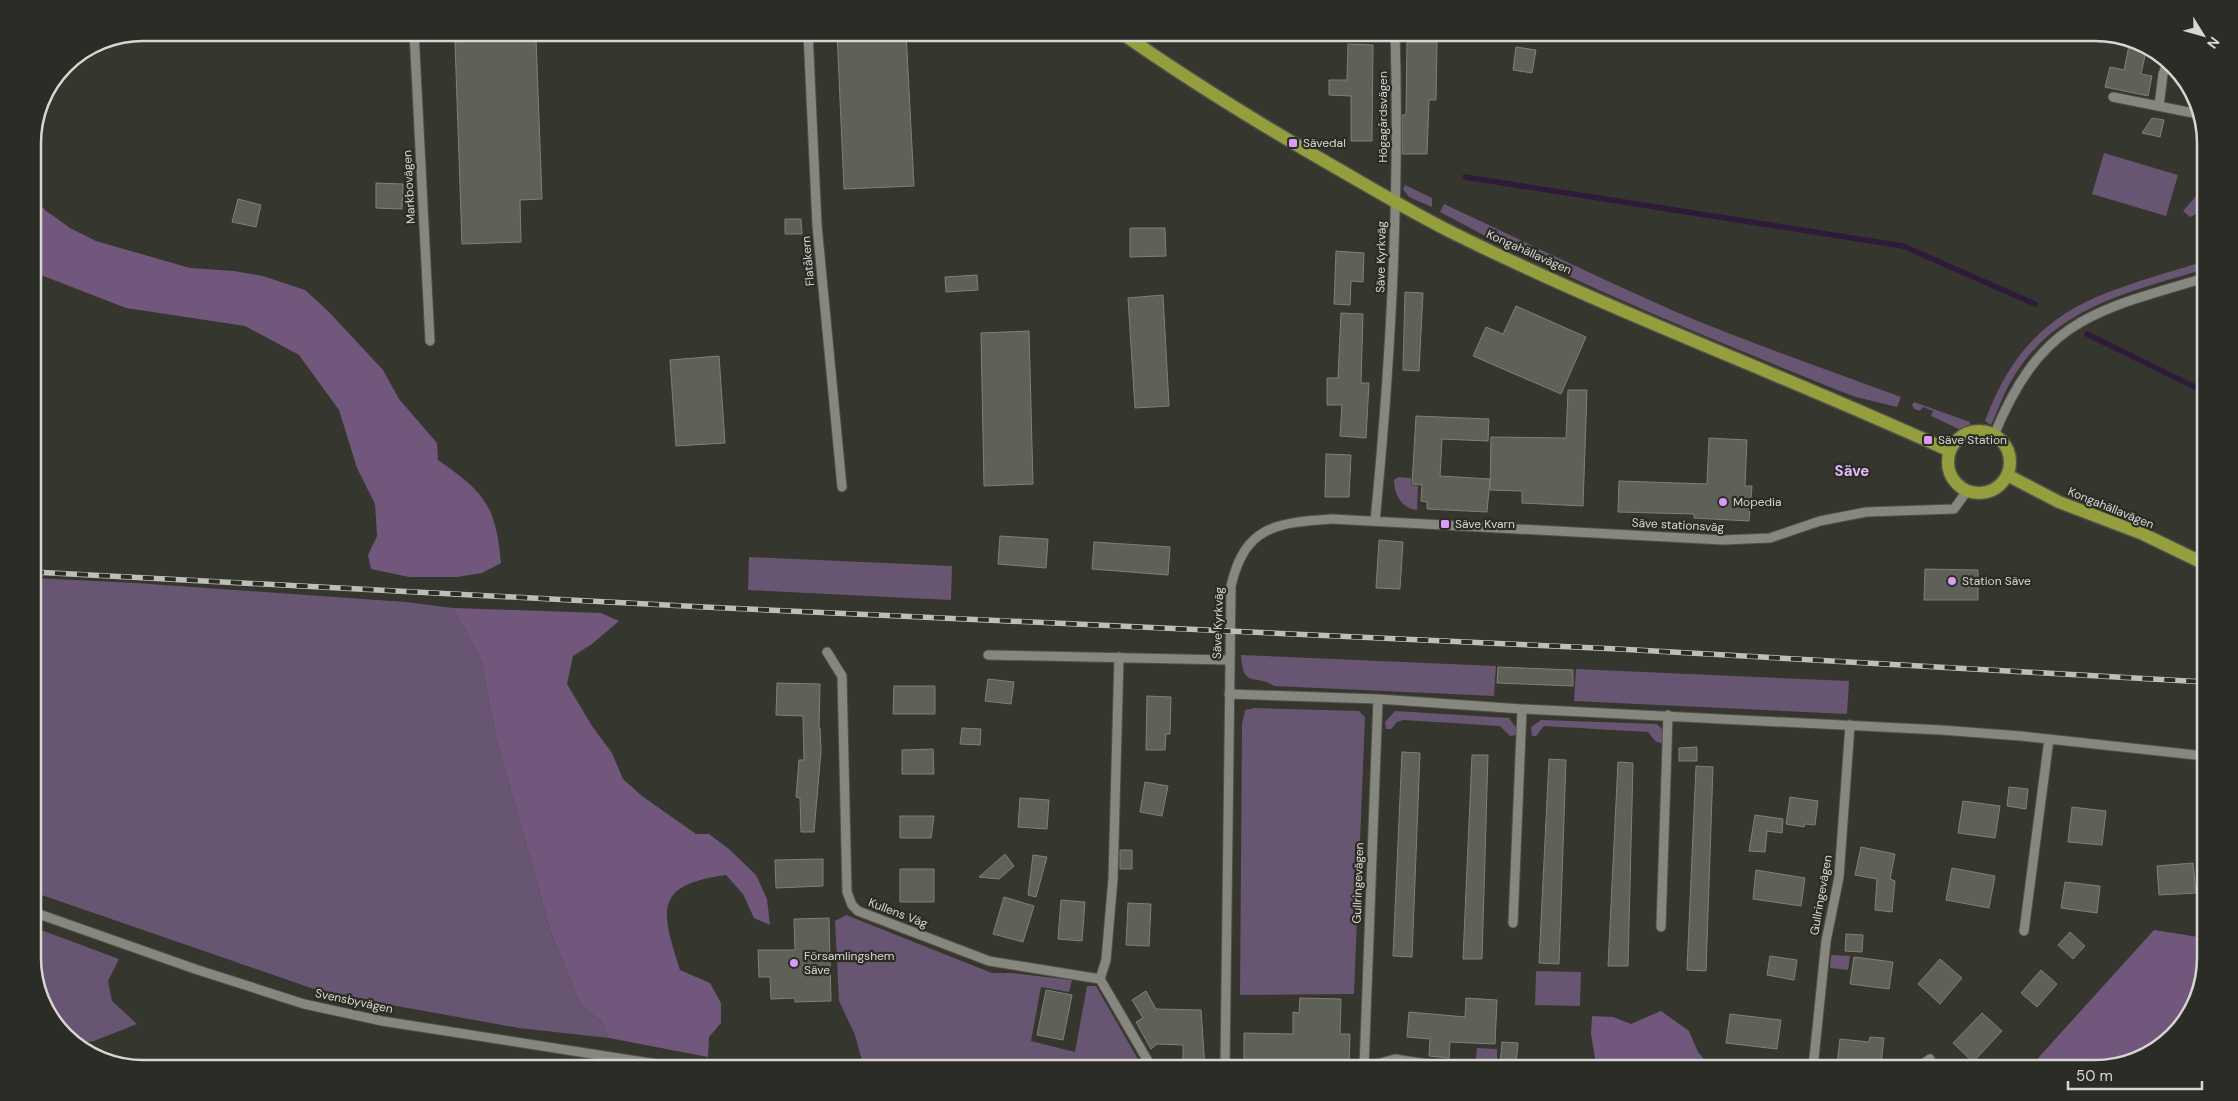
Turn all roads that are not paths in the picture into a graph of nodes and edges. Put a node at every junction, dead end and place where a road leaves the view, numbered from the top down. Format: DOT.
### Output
graph roads {
  1 [pos="414,41"];
  2 [pos="808,41"];
  3 [pos="1133,41"];
  4 [pos="1395,41"];
  5 [pos="2165,70"];
  6 [pos="2113,97"];
  7 [pos="2159,106"];
  8 [pos="2192,113"];
  9 [pos="1394,202"];
  10 [pos="2197,280"];
  11 [pos="430,341"];
  12 [pos="1994,435"];
  13 [pos="1950,451"];
  14 [pos="2007,475"];
  15 [pos="842,487"];
  16 [pos="1967,491"];
  17 [pos="1375,521"];
  18 [pos="2197,560"];
  19 [pos="827,652"];
  20 [pos="988,654"];
  21 [pos="1119,657"];
  22 [pos="1228,660"];
  23 [pos="1229,694"];
  24 [pos="1378,699"];
  25 [pos="1522,709"];
  26 [pos="1668,715"];
  27 [pos="1850,725"];
  28 [pos="2049,739"];
  29 [pos="2197,755"];
  30 [pos="41,915"];
  31 [pos="1513,923"];
  32 [pos="1661,927"];
  33 [pos="2024,931"];
  34 [pos="1100,979"];
  35 [pos="632,1060"];
  36 [pos="1147,1060"];
  37 [pos="1224,1060"];
  38 [pos="1363,1060"];
  39 [pos="1814,1060"];
  1 -- 11 [label="street, Markbovägen"];
  2 -- 15 [label="street, Flatåkern"];
  3 -- 9 [label="main road, Kongahällavägen"];
  4 -- 9 [label="street, Högagårdsvägen"];
  5 -- 7 [label="street"];
  6 -- 7 [label="street"];
  7 -- 8 [label="street"];
  9 -- 13 [label="main road, Kongahällavägen"];
  9 -- 17 [label="street, Säve Kyrkväg"];
  10 -- 12 [label="street"];
  12 -- 13 [label="main road"];
  12 -- 14 [label="main road"];
  13 -- 16 [label="main road"];
  14 -- 16 [label="main road"];
  14 -- 18 [label="main road, Kongahällavägen"];
  16 -- 17 [label="street, Säve stationsväg"];
  17 -- 22 [label="street, Säve Kyrkväg"];
  19 -- 34 [label="street, Kullens Väg"];
  20 -- 21 [label="street"];
  21 -- 22 [label="street"];
  21 -- 34 [label="street"];
  22 -- 23 [label="street, Säve Kyrkväg"];
  23 -- 24 [label="street"];
  23 -- 37 [label="street, Säve Kyrkväg"];
  24 -- 25 [label="street"];
  24 -- 38 [label="street, Gullringevägen"];
  25 -- 26 [label="street"];
  25 -- 31 [label="street"];
  26 -- 27 [label="street"];
  26 -- 32 [label="street"];
  27 -- 28 [label="street"];
  27 -- 39 [label="street, Gullringevägen"];
  28 -- 29 [label="street"];
  28 -- 33 [label="street"];
  30 -- 35 [label="street, Svensbyvägen"];
  34 -- 36 [label="street"];
}
